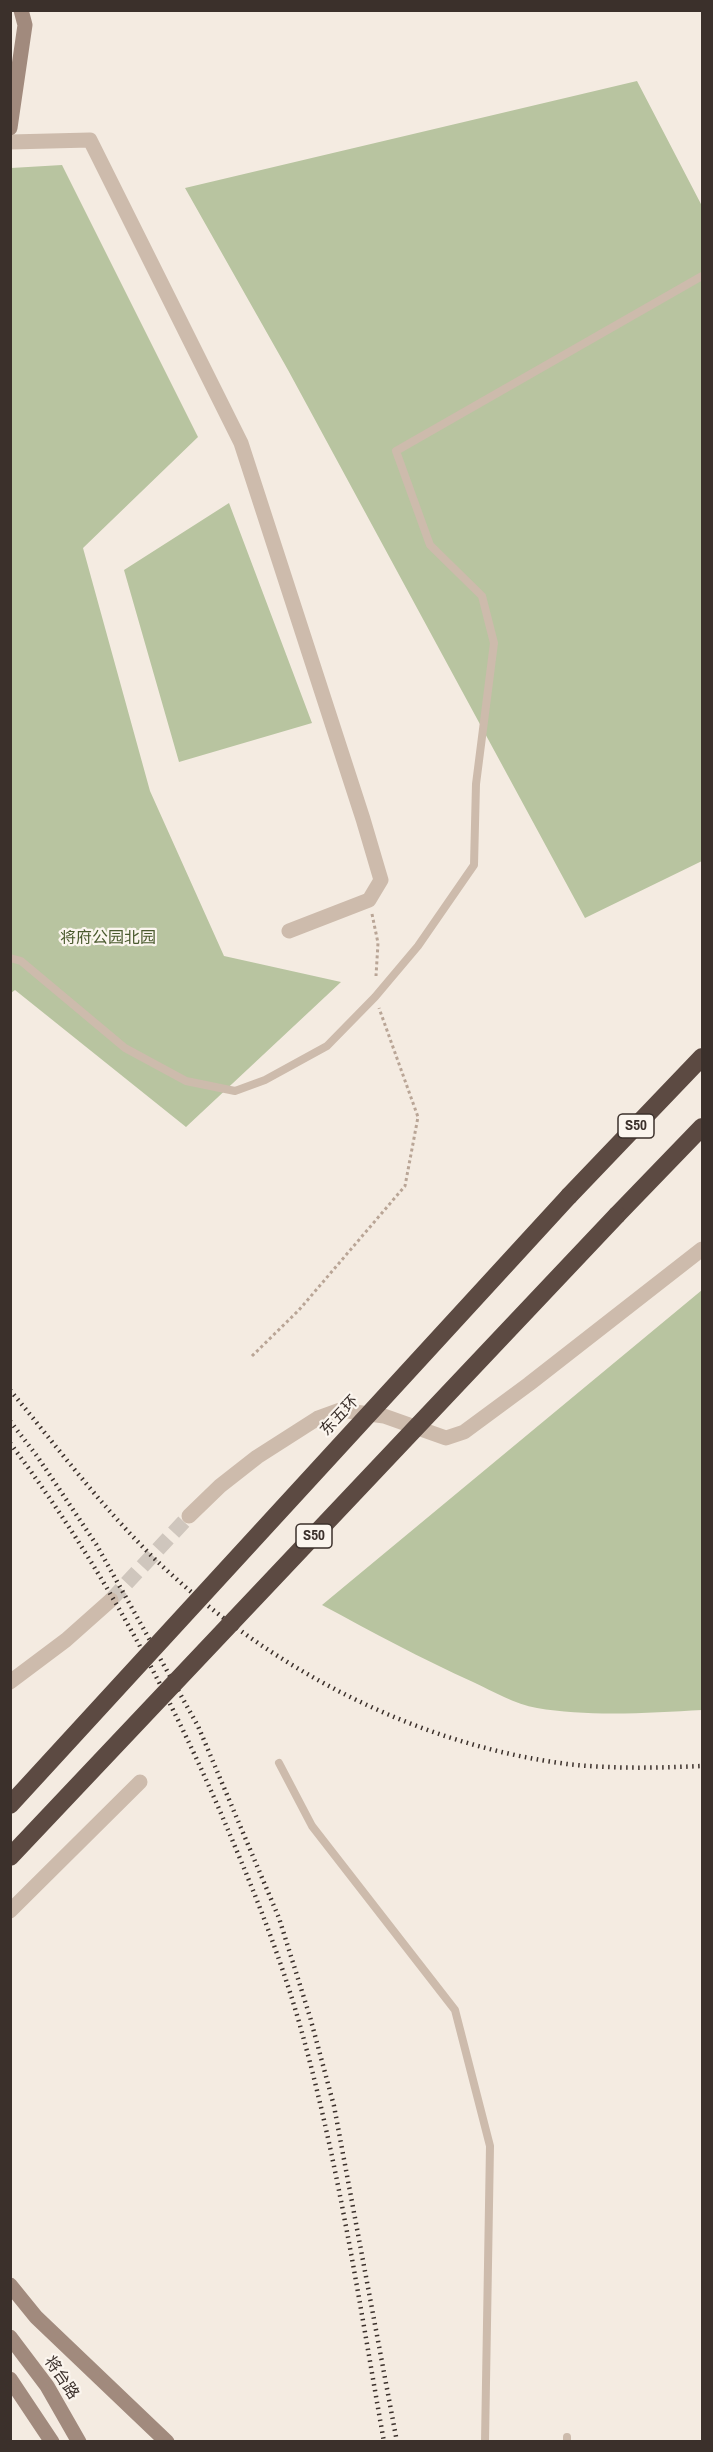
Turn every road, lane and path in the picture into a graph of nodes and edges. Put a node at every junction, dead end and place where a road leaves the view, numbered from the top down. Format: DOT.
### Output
graph roads {
  1 [pos="21,10"];
  2 [pos="10,128"];
  3 [pos="10,141"];
  4 [pos="702,276"];
  5 [pos="369,900"];
  6 [pos="289,931"];
  7 [pos="10,958"];
  8 [pos="375,997"];
  9 [pos="702,1057"];
  10 [pos="702,1127"];
  11 [pos="701,1254"];
  12 [pos="252,1356"];
  13 [pos="189,1516"];
  14 [pos="111,1600"];
  15 [pos="10,1682"];
  16 [pos="279,1763"];
  17 [pos="140,1782"];
  18 [pos="10,1805"];
  19 [pos="10,1857"];
  20 [pos="10,1911"];
  21 [pos="10,2285"];
  22 [pos="10,2337"];
  23 [pos="10,2379"];
  24 [pos="52,2442"];
  25 [pos="79,2442"];
  26 [pos="167,2442"];
  27 [pos="485,2442"];
  1 -- 2 [label="street"];
  3 -- 5 [label="street"];
  4 -- 8 [label="lane"];
  5 -- 6 [label="street"];
  5 -- 8 [label="path"];
  7 -- 8 [label="lane"];
  8 -- 12 [label="path"];
  9 -- 18 [label="highway, 东五环 / S50, bridge"];
  10 -- 19 [label="highway, S50, bridge"];
  11 -- 13 [label="street"];
  14 -- 15 [label="street"];
  16 -- 27 [label="lane"];
  17 -- 20 [label="street"];
  21 -- 26 [label="street"];
  22 -- 25 [label="street, 将台路"];
  23 -- 24 [label="street"];
}
